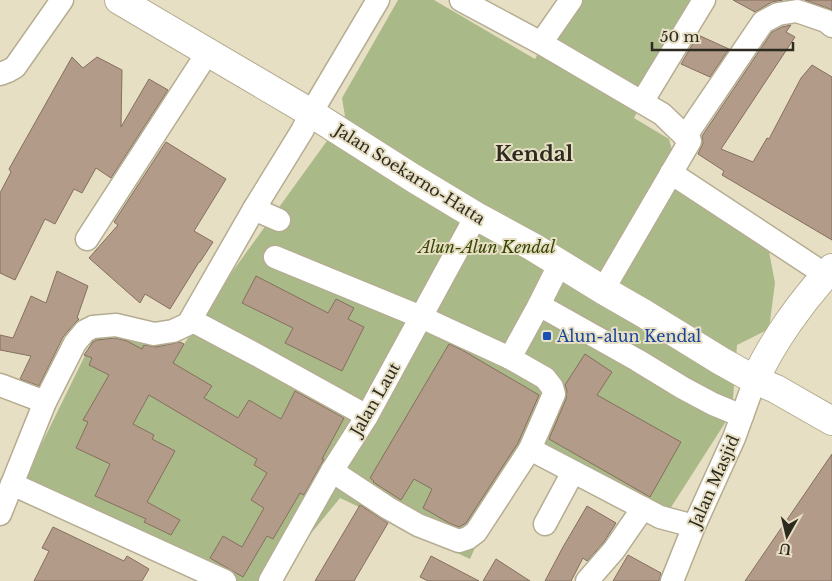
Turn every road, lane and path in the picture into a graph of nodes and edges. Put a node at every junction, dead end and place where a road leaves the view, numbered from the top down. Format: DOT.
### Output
graph roads {
  1 [pos="62,0"];
  2 [pos="119,0"];
  3 [pos="378,0"];
  4 [pos="461,0"];
  5 [pos="572,0"];
  6 [pos="704,0"];
  7 [pos="832,26"];
  8 [pos="542,44"];
  9 [pos="208,52"];
  10 [pos="0,74"];
  11 [pos="642,102"];
  12 [pos="311,113"];
  13 [pos="685,137"];
  14 [pos="671,173"];
  15 [pos="254,208"];
  16 [pos="476,216"];
  17 [pos="279,220"];
  18 [pos="87,239"];
  19 [pos="275,257"];
  20 [pos="560,263"];
  21 [pos="829,271"];
  22 [pos="603,290"];
  23 [pos="539,305"];
  24 [pos="421,317"];
  25 [pos="191,320"];
  26 [pos="510,358"];
  27 [pos="0,385"];
  28 [pos="765,385"];
  29 [pos="46,402"];
  30 [pos="367,416"];
  31 [pos="742,416"];
  32 [pos="825,417"];
  33 [pos="530,449"];
  34 [pos="332,471"];
  35 [pos="573,472"];
  36 [pos="12,484"];
  37 [pos="643,508"];
  38 [pos="0,514"];
  39 [pos="545,524"];
  40 [pos="694,526"];
  41 [pos="225,581"];
  42 [pos="270,581"];
  43 [pos="587,581"];
  44 [pos="672,581"];
  1 -- 10 [label="street"];
  2 -- 9 [label="main road, Jalan Soekarno-Hatta"];
  3 -- 12 [label="street"];
  4 -- 8 [label="street"];
  5 -- 8 [label="street"];
  6 -- 11 [label="street"];
  7 -- 13 [label="street"];
  8 -- 11 [label="street"];
  9 -- 12 [label="main road, Jalan Soekarno-Hatta"];
  9 -- 18 [label="street"];
  11 -- 13 [label="street"];
  12 -- 15 [label="street"];
  12 -- 16 [label="main road, Jalan Soekarno-Hatta"];
  13 -- 14 [label="street"];
  14 -- 21 [label="street"];
  14 -- 22 [label="street"];
  15 -- 17 [label="street"];
  15 -- 25 [label="street"];
  16 -- 20 [label="main road, Jalan Soekarno-Hatta"];
  16 -- 24 [label="street, Jalan Laut"];
  19 -- 24 [label="street"];
  20 -- 22 [label="main road, Jalan Soekarno-Hatta"];
  20 -- 23 [label="street"];
  21 -- 28 [label="main road"];
  22 -- 28 [label="main road, Jalan Soekarno-Hatta"];
  23 -- 26 [label="street"];
  23 -- 31 [label="street"];
  24 -- 26 [label="street"];
  24 -- 30 [label="street, Jalan Laut"];
  25 -- 29 [label="street"];
  25 -- 30 [label="street"];
  26 -- 33 [label="street"];
  27 -- 29 [label="street"];
  28 -- 31 [label="street, Jalan Masjid"];
  28 -- 32 [label="main road, Jalan Soekarno-Hatta"];
  29 -- 36 [label="street"];
  30 -- 34 [label="street, Jalan Laut"];
  31 -- 40 [label="street, Jalan Masjid"];
  33 -- 34 [label="street"];
  33 -- 35 [label="street"];
  34 -- 42 [label="street, Jalan Laut"];
  35 -- 37 [label="street"];
  35 -- 39 [label="street"];
  36 -- 38 [label="street"];
  36 -- 41 [label="street"];
  37 -- 40 [label="street"];
  37 -- 43 [label="street"];
  40 -- 44 [label="street, Jalan Masjid"];
}
